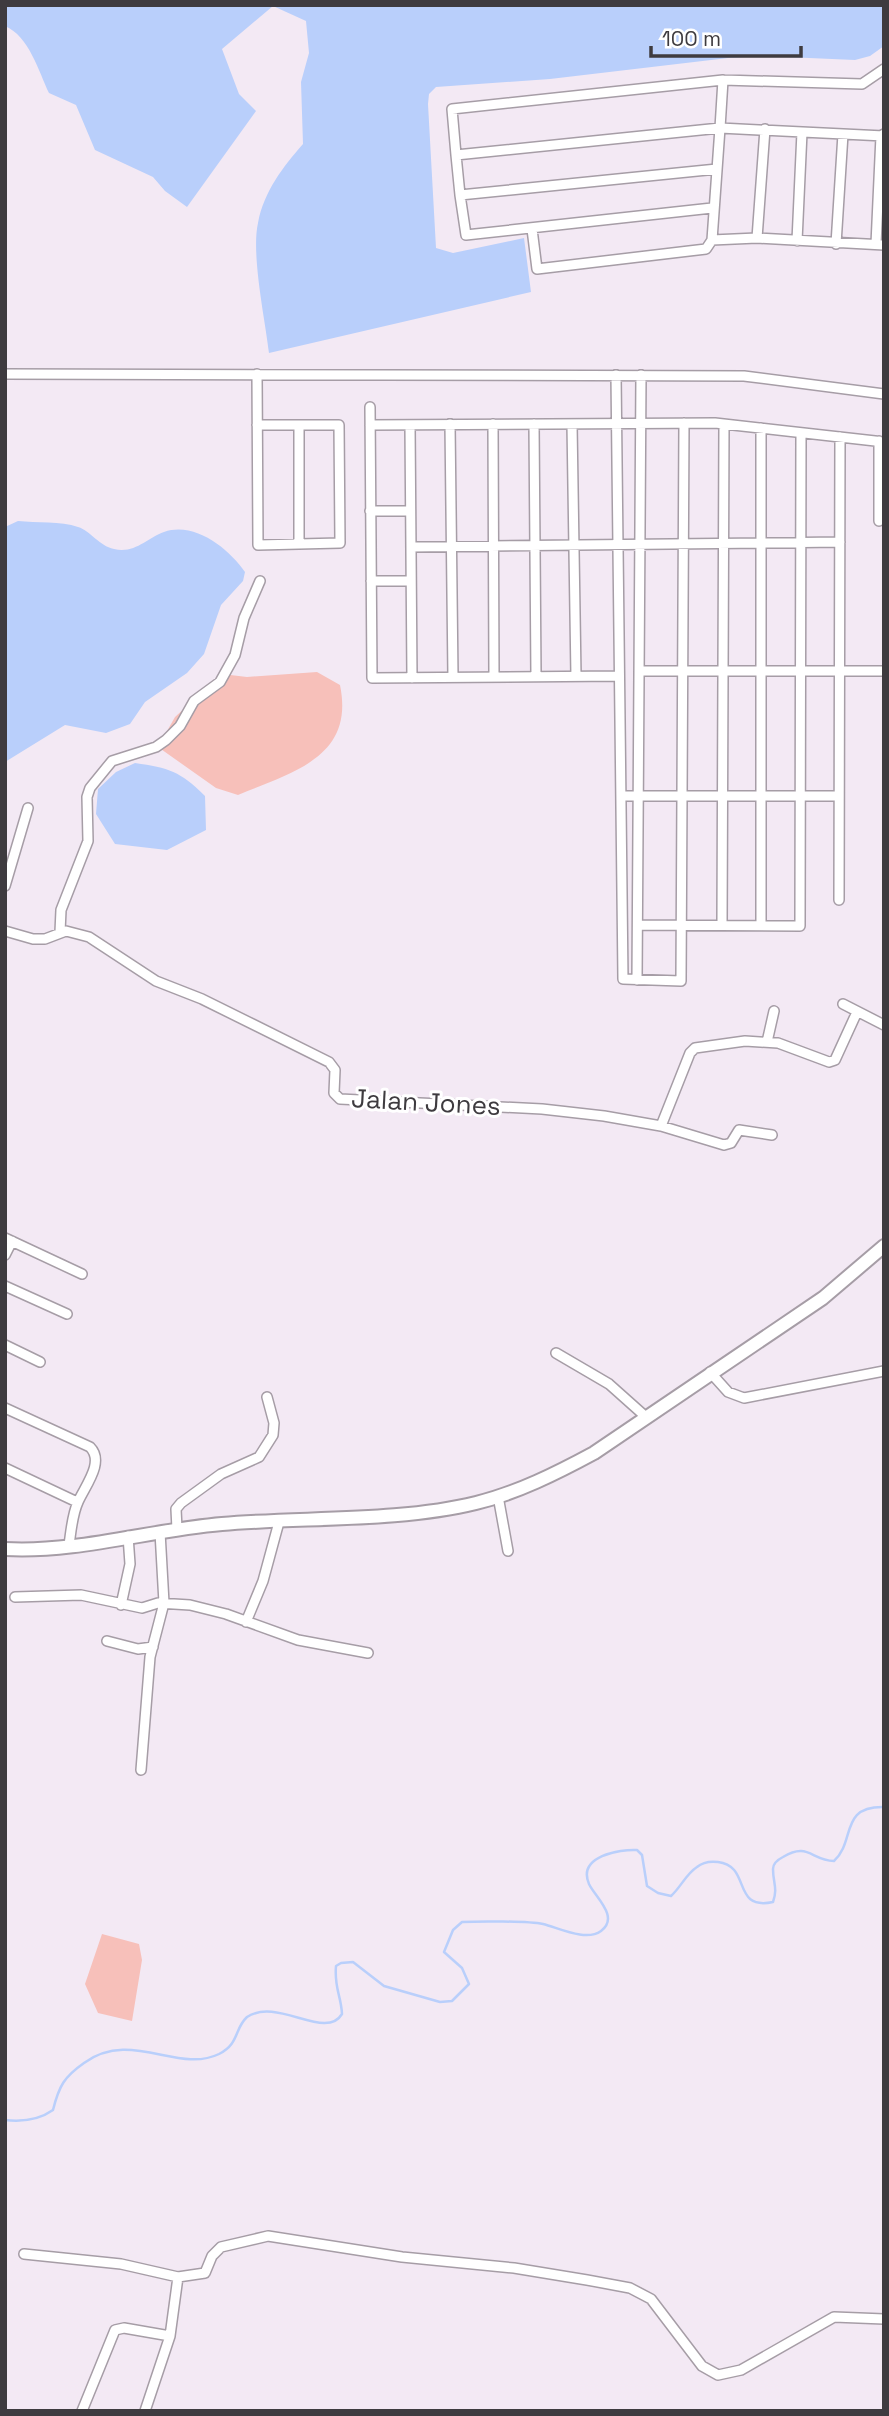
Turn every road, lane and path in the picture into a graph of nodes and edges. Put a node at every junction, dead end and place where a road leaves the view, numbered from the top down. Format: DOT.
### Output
graph roads {
  1 [pos="884,69"];
  2 [pos="723,80"];
  3 [pos="720,128"];
  4 [pos="765,129"];
  5 [pos="802,132"];
  6 [pos="843,134"];
  7 [pos="883,135"];
  8 [pos="456,155"];
  9 [pos="718,169"];
  10 [pos="460,195"];
  11 [pos="712,208"];
  12 [pos="532,229"];
  13 [pos="757,238"];
  14 [pos="712,240"];
  15 [pos="797,241"];
  16 [pos="836,244"];
  17 [pos="880,244"];
  18 [pos="5,374"];
  19 [pos="257,374"];
  20 [pos="616,375"];
  21 [pos="641,375"];
  22 [pos="884,394"];
  23 [pos="370,407"];
  24 [pos="493,424"];
  25 [pos="534,424"];
  26 [pos="572,424"];
  27 [pos="617,424"];
  28 [pos="640,424"];
  29 [pos="684,424"];
  30 [pos="724,424"];
  31 [pos="257,425"];
  32 [pos="299,425"];
  33 [pos="370,425"];
  34 [pos="410,425"];
  35 [pos="450,425"];
  36 [pos="761,428"];
  37 [pos="801,433"];
  38 [pos="840,437"];
  39 [pos="881,441"];
  40 [pos="370,511"];
  41 [pos="411,511"];
  42 [pos="879,521"];
  43 [pos="801,542"];
  44 [pos="839,542"];
  45 [pos="723,543"];
  46 [pos="761,543"];
  47 [pos="299,544"];
  48 [pos="618,544"];
  49 [pos="640,544"];
  50 [pos="683,544"];
  51 [pos="535,545"];
  52 [pos="574,545"];
  53 [pos="452,546"];
  54 [pos="493,546"];
  55 [pos="411,547"];
  56 [pos="260,581"];
  57 [pos="371,581"];
  58 [pos="411,582"];
  59 [pos="639,671"];
  60 [pos="682,671"];
  61 [pos="723,671"];
  62 [pos="761,671"];
  63 [pos="800,671"];
  64 [pos="839,671"];
  65 [pos="884,671"];
  66 [pos="536,676"];
  67 [pos="576,676"];
  68 [pos="620,676"];
  69 [pos="453,677"];
  70 [pos="494,677"];
  71 [pos="412,678"];
  72 [pos="621,796"];
  73 [pos="638,796"];
  74 [pos="682,796"];
  75 [pos="722,796"];
  76 [pos="761,796"];
  77 [pos="800,796"];
  78 [pos="839,796"];
  79 [pos="28,808"];
  80 [pos="5,886"];
  81 [pos="839,900"];
  82 [pos="638,925"];
  83 [pos="681,925"];
  84 [pos="722,926"];
  85 [pos="761,926"];
  86 [pos="5,931"];
  87 [pos="60,932"];
  88 [pos="637,980"];
  89 [pos="843,1004"];
  90 [pos="774,1011"];
  91 [pos="858,1012"];
  92 [pos="884,1025"];
  93 [pos="767,1042"];
  94 [pos="661,1126"];
  95 [pos="772,1135"];
  96 [pos="9,1239"];
  97 [pos="884,1247"];
  98 [pos="5,1255"];
  99 [pos="82,1274"];
  100 [pos="5,1286"];
  101 [pos="67,1314"];
  102 [pos="5,1345"];
  103 [pos="556,1353"];
  104 [pos="40,1362"];
  105 [pos="884,1371"];
  106 [pos="710,1373"];
  107 [pos="267,1397"];
  108 [pos="5,1408"];
  109 [pos="646,1417"];
  110 [pos="5,1468"];
  111 [pos="498,1496"];
  112 [pos="77,1502"];
  113 [pos="279,1522"];
  114 [pos="177,1530"];
  115 [pos="160,1532"];
  116 [pos="128,1536"];
  117 [pos="69,1545"];
  118 [pos="5,1549"];
  119 [pos="508,1551"];
  120 [pos="15,1597"];
  121 [pos="164,1603"];
  122 [pos="121,1605"];
  123 [pos="246,1622"];
  124 [pos="107,1641"];
  125 [pos="153,1647"];
  126 [pos="368,1653"];
  127 [pos="141,1770"];
  128 [pos="24,2254"];
  129 [pos="178,2277"];
  130 [pos="884,2319"];
  131 [pos="170,2336"];
  132 [pos="82,2411"];
  133 [pos="145,2411"];
  1 -- 2 [label="street"];
  2 -- 3 [label="street"];
  2 -- 8 [label="street"];
  3 -- 4 [label="street"];
  3 -- 8 [label="street"];
  3 -- 9 [label="street"];
  4 -- 5 [label="street"];
  4 -- 13 [label="street"];
  5 -- 6 [label="street"];
  5 -- 15 [label="street"];
  6 -- 7 [label="street"];
  6 -- 16 [label="street"];
  7 -- 17 [label="street"];
  8 -- 10 [label="street"];
  9 -- 10 [label="street"];
  9 -- 11 [label="street"];
  10 -- 12 [label="street"];
  11 -- 12 [label="street"];
  11 -- 14 [label="street"];
  12 -- 14 [label="street"];
  13 -- 14 [label="street"];
  13 -- 15 [label="street"];
  15 -- 16 [label="street"];
  16 -- 17 [label="street"];
  18 -- 19 [label="street"];
  19 -- 20 [label="street"];
  19 -- 31 [label="street"];
  20 -- 21 [label="street"];
  20 -- 27 [label="street"];
  21 -- 22 [label="street"];
  21 -- 28 [label="street"];
  23 -- 33 [label="street"];
  24 -- 25 [label="street"];
  24 -- 35 [label="street"];
  24 -- 54 [label="street"];
  25 -- 26 [label="street"];
  25 -- 51 [label="street"];
  26 -- 27 [label="street"];
  26 -- 52 [label="street"];
  27 -- 28 [label="street"];
  27 -- 48 [label="street"];
  28 -- 29 [label="street"];
  28 -- 49 [label="street"];
  29 -- 30 [label="street"];
  29 -- 50 [label="street"];
  30 -- 36 [label="street"];
  30 -- 45 [label="street"];
  31 -- 32 [label="street"];
  31 -- 47 [label="street"];
  32 -- 47 [label="street"];
  32 -- 47 [label="street"];
  33 -- 34 [label="street"];
  33 -- 40 [label="street"];
  34 -- 35 [label="street"];
  34 -- 41 [label="street"];
  35 -- 53 [label="street"];
  36 -- 37 [label="street"];
  36 -- 46 [label="street"];
  37 -- 38 [label="street"];
  37 -- 43 [label="street"];
  38 -- 39 [label="street"];
  38 -- 44 [label="street"];
  39 -- 42 [label="street"];
  40 -- 41 [label="street"];
  40 -- 57 [label="street"];
  41 -- 55 [label="street"];
  43 -- 44 [label="street"];
  43 -- 46 [label="street"];
  43 -- 63 [label="street"];
  44 -- 64 [label="street"];
  45 -- 46 [label="street"];
  45 -- 50 [label="street"];
  45 -- 61 [label="street"];
  46 -- 62 [label="street"];
  48 -- 49 [label="street"];
  48 -- 52 [label="street"];
  48 -- 68 [label="street"];
  49 -- 50 [label="street"];
  49 -- 59 [label="street"];
  50 -- 60 [label="street"];
  51 -- 52 [label="street"];
  51 -- 54 [label="street"];
  51 -- 66 [label="street"];
  52 -- 67 [label="street"];
  53 -- 54 [label="street"];
  53 -- 55 [label="street"];
  53 -- 69 [label="street"];
  54 -- 70 [label="street"];
  55 -- 58 [label="street"];
  56 -- 87 [label="street"];
  57 -- 58 [label="street"];
  57 -- 71 [label="street"];
  58 -- 71 [label="street"];
  59 -- 60 [label="street"];
  59 -- 73 [label="street"];
  60 -- 61 [label="street"];
  60 -- 74 [label="street"];
  61 -- 62 [label="street"];
  61 -- 75 [label="street"];
  62 -- 63 [label="street"];
  62 -- 76 [label="street"];
  63 -- 64 [label="street"];
  63 -- 77 [label="street"];
  64 -- 65 [label="street"];
  64 -- 78 [label="street"];
  66 -- 67 [label="street"];
  66 -- 70 [label="street"];
  67 -- 68 [label="street"];
  68 -- 72 [label="street"];
  69 -- 70 [label="street"];
  69 -- 71 [label="street"];
  72 -- 73 [label="street"];
  72 -- 88 [label="street"];
  73 -- 74 [label="street"];
  73 -- 82 [label="street"];
  74 -- 75 [label="street"];
  74 -- 83 [label="street"];
  75 -- 76 [label="street"];
  75 -- 84 [label="street"];
  76 -- 77 [label="street"];
  76 -- 85 [label="street"];
  77 -- 78 [label="street"];
  77 -- 85 [label="street"];
  78 -- 81 [label="street"];
  79 -- 80 [label="street"];
  82 -- 83 [label="street"];
  82 -- 88 [label="street"];
  83 -- 84 [label="street"];
  83 -- 88 [label="street"];
  84 -- 85 [label="street"];
  86 -- 87 [label="street, Jalan Jones"];
  87 -- 94 [label="street, Jalan Jones"];
  89 -- 91 [label="street"];
  90 -- 93 [label="street"];
  91 -- 92 [label="street"];
  91 -- 93 [label="street"];
  93 -- 94 [label="street"];
  94 -- 95 [label="street, Jalan Jones"];
  96 -- 98 [label="street"];
  96 -- 99 [label="street"];
  97 -- 106 [label="street"];
  100 -- 101 [label="street"];
  102 -- 104 [label="street"];
  103 -- 109 [label="street"];
  105 -- 106 [label="street"];
  106 -- 109 [label="street"];
  107 -- 114 [label="street"];
  108 -- 112 [label="street"];
  109 -- 111 [label="street"];
  110 -- 112 [label="street"];
  111 -- 113 [label="street"];
  111 -- 119 [label="street"];
  112 -- 117 [label="street"];
  113 -- 114 [label="street"];
  113 -- 123 [label="street"];
  114 -- 115 [label="street"];
  115 -- 116 [label="street"];
  115 -- 121 [label="street"];
  116 -- 117 [label="street"];
  116 -- 122 [label="street"];
  117 -- 118 [label="street"];
  120 -- 122 [label="street"];
  121 -- 122 [label="street"];
  121 -- 123 [label="street"];
  121 -- 125 [label="street"];
  123 -- 126 [label="street"];
  124 -- 125 [label="street"];
  125 -- 127 [label="street"];
  128 -- 129 [label="street"];
  129 -- 130 [label="street"];
  129 -- 131 [label="street"];
  131 -- 132 [label="street"];
  131 -- 133 [label="street"];
}
